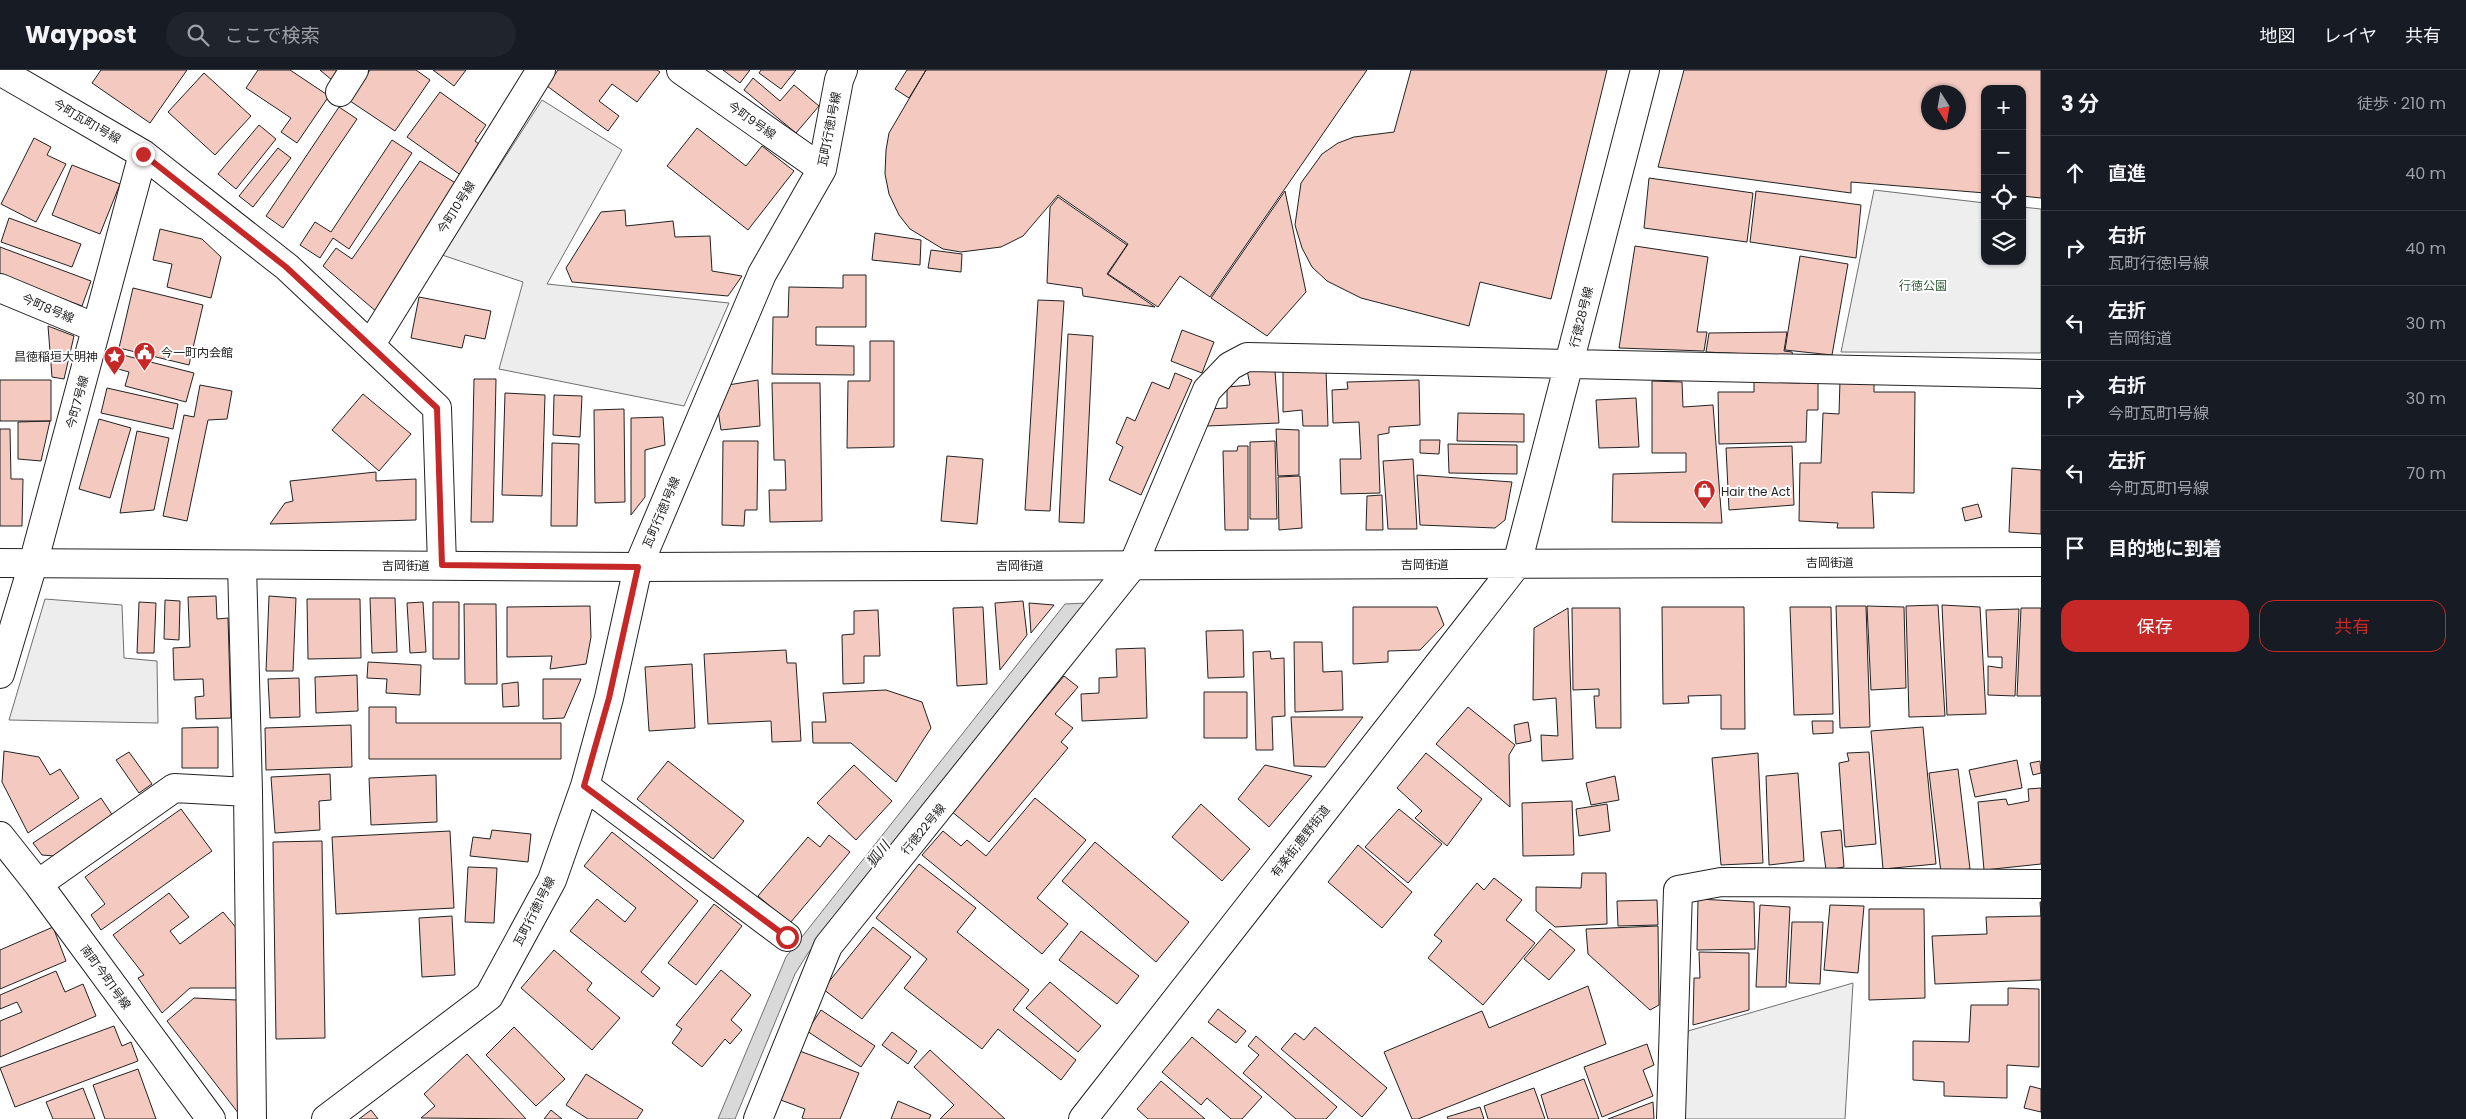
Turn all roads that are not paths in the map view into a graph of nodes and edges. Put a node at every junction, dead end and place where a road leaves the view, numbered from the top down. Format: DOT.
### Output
graph roads {
  1 [pos="0,70"];
  2 [pos="541,70"];
  3 [pos="681,70"];
  4 [pos="843,70"];
  5 [pos="1645,70"];
  6 [pos="143,154"];
  7 [pos="822,170"];
  8 [pos="0,288"];
  9 [pos="96,328"];
  10 [pos="371,344"];
  11 [pos="1569,364"];
  12 [pos="2041,374"];
  13 [pos="2041,562"];
  14 [pos="0,563"];
  15 [pos="33,564"];
  16 [pos="1517,564"];
  17 [pos="242,565"];
  18 [pos="442,565"];
  19 [pos="1133,565"];
  20 [pos="638,567"];
  21 [pos="0,674"];
  22 [pos="584,786"];
  23 [pos="248,792"];
  24 [pos="0,836"];
  25 [pos="38,884"];
  26 [pos="2041,884"];
  27 [pos="787,937"];
  28 [pos="211,1119"];
  29 [pos="252,1119"];
  30 [pos="326,1119"];
  31 [pos="758,1119"];
  32 [pos="1082,1119"];
  33 [pos="1671,1119"];
  1 -- 6 [label="street, 今町瓦町1号線"];
  2 -- 10 [label="street, 今町10号線"];
  3 -- 7 [label="street, 今町9号線"];
  4 -- 7 [label="street, 瓦町行徳1号線"];
  5 -- 11 [label="street, 行徳28号線"];
  6 -- 9 [label="street, 今町7号線"];
  6 -- 10 [label="street, 今町瓦町1号線"];
  7 -- 20 [label="street, 瓦町行徳1号線"];
  8 -- 9 [label="street, 今町8号線"];
  9 -- 15 [label="street, 今町7号線"];
  10 -- 18 [label="street, 今町瓦町1号線"];
  11 -- 12 [label="street, 行徳22号線"];
  11 -- 16 [label="street, 行徳28号線"];
  11 -- 19 [label="street, 行徳22号線"];
  13 -- 16 [label="street, 吉岡街道"];
  14 -- 15 [label="street, 吉岡街道"];
  15 -- 17 [label="street, 吉岡街道"];
  15 -- 21 [label="street"];
  16 -- 19 [label="street, 吉岡街道"];
  16 -- 32 [label="street, 有楽街;鹿野街道"];
  17 -- 18 [label="street, 吉岡街道"];
  17 -- 23 [label="street"];
  18 -- 20 [label="street, 吉岡街道"];
  19 -- 20 [label="street, 吉岡街道"];
  19 -- 31 [label="street, 行徳22号線"];
  20 -- 22 [label="street, 瓦町行徳1号線"];
  22 -- 27 [label="street"];
  22 -- 30 [label="street, 瓦町行徳1号線"];
  23 -- 25 [label="street"];
  23 -- 29 [label="street"];
  24 -- 25 [label="street, 南町今町1号線"];
  25 -- 28 [label="street, 南町今町1号線"];
  26 -- 33 [label="street"];
}
